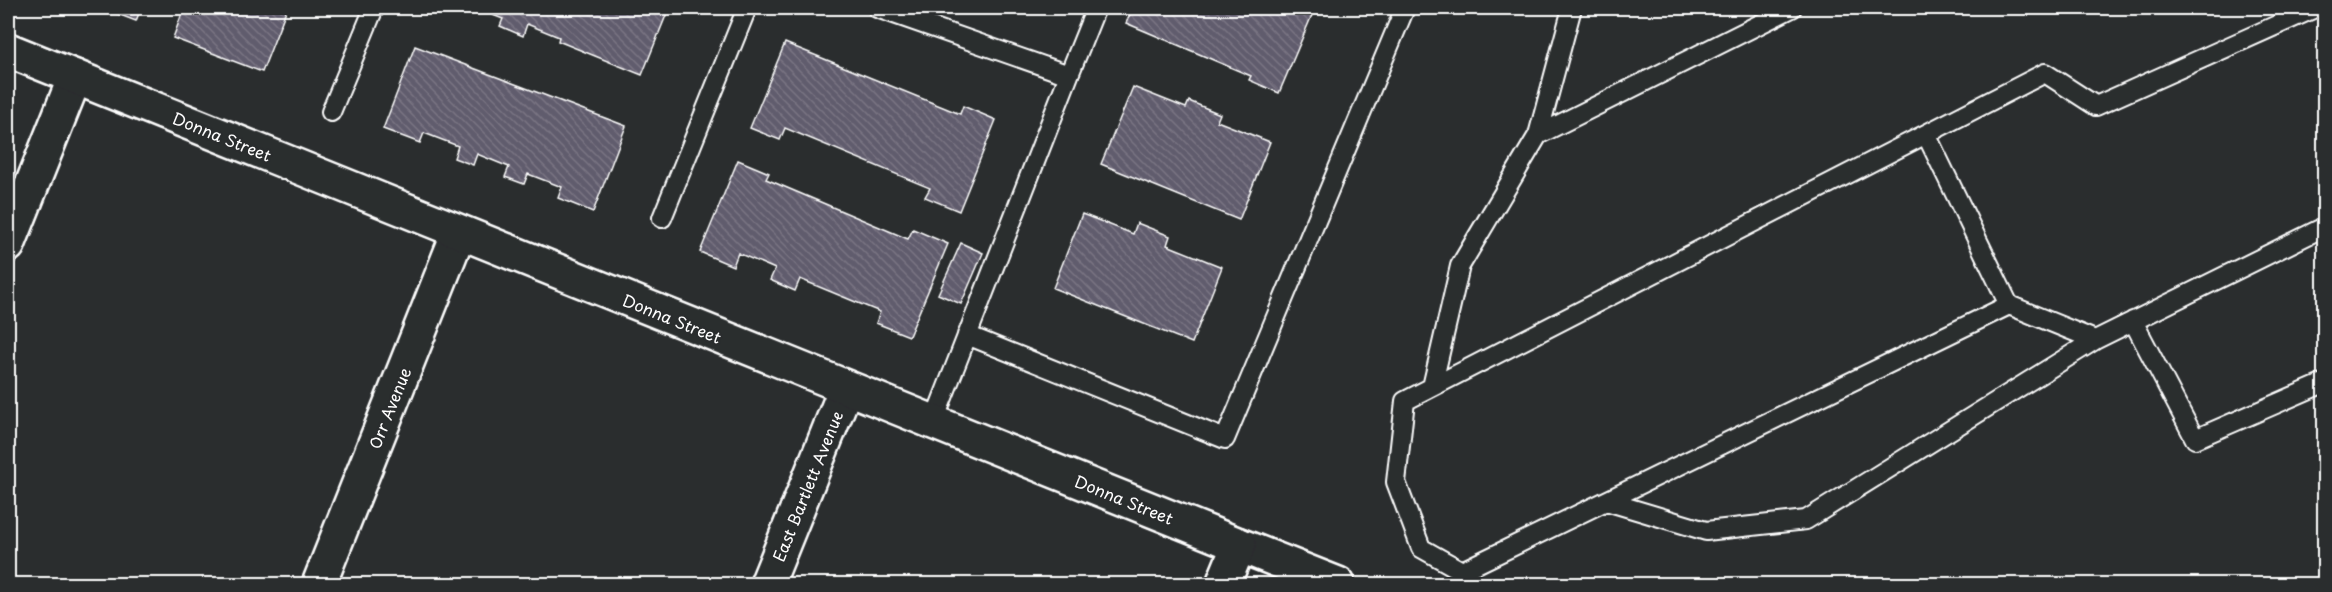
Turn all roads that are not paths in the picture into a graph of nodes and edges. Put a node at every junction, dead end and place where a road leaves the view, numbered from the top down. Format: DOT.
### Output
graph roads {
  1 [pos="374,8"];
  2 [pos="747,8"];
  3 [pos="877,8"];
  4 [pos="1096,8"];
  5 [pos="1405,8"];
  6 [pos="1572,8"];
  7 [pos="1791,8"];
  8 [pos="2315,8"];
  9 [pos="8,50"];
  10 [pos="1069,75"];
  11 [pos="75,77"];
  12 [pos="331,112"];
  13 [pos="1926,134"];
  14 [pos="1538,135"];
  15 [pos="662,218"];
  16 [pos="2325,227"];
  17 [pos="459,232"];
  18 [pos="8,245"];
  19 [pos="2009,305"];
  20 [pos="2133,321"];
  21 [pos="967,335"];
  22 [pos="2095,340"];
  23 [pos="2325,383"];
  24 [pos="1432,387"];
  25 [pos="846,388"];
  26 [pos="933,423"];
  27 [pos="1606,501"];
  28 [pos="1239,545"];
  29 [pos="319,585"];
  30 [pos="767,585"];
  31 [pos="1223,585"];
  32 [pos="1338,585"];
  1 -- 12 [label="lane"];
  2 -- 15 [label="lane"];
  3 -- 10 [label="lane"];
  4 -- 10 [label="lane"];
  5 -- 21 [label="lane"];
  6 -- 14 [label="lane"];
  7 -- 14 [label="lane"];
  8 -- 13 [label="lane"];
  9 -- 11 [label="street, Donna Street"];
  10 -- 21 [label="lane"];
  11 -- 17 [label="street, Donna Street"];
  11 -- 18 [label="street"];
  13 -- 19 [label="lane"];
  13 -- 24 [label="lane"];
  14 -- 24 [label="lane"];
  16 -- 20 [label="lane"];
  17 -- 25 [label="street, Donna Street"];
  17 -- 29 [label="street, Orr Avenue"];
  19 -- 22 [label="lane"];
  19 -- 27 [label="lane"];
  20 -- 22 [label="lane"];
  20 -- 23 [label="lane"];
  21 -- 26 [label="lane"];
  22 -- 27 [label="lane"];
  24 -- 27 [label="lane"];
  25 -- 26 [label="street, Donna Street"];
  25 -- 30 [label="street, East Bartlett Avenue"];
  26 -- 28 [label="street, Donna Street"];
  28 -- 31 [label="street"];
  28 -- 32 [label="street, Donna Street"];
}
